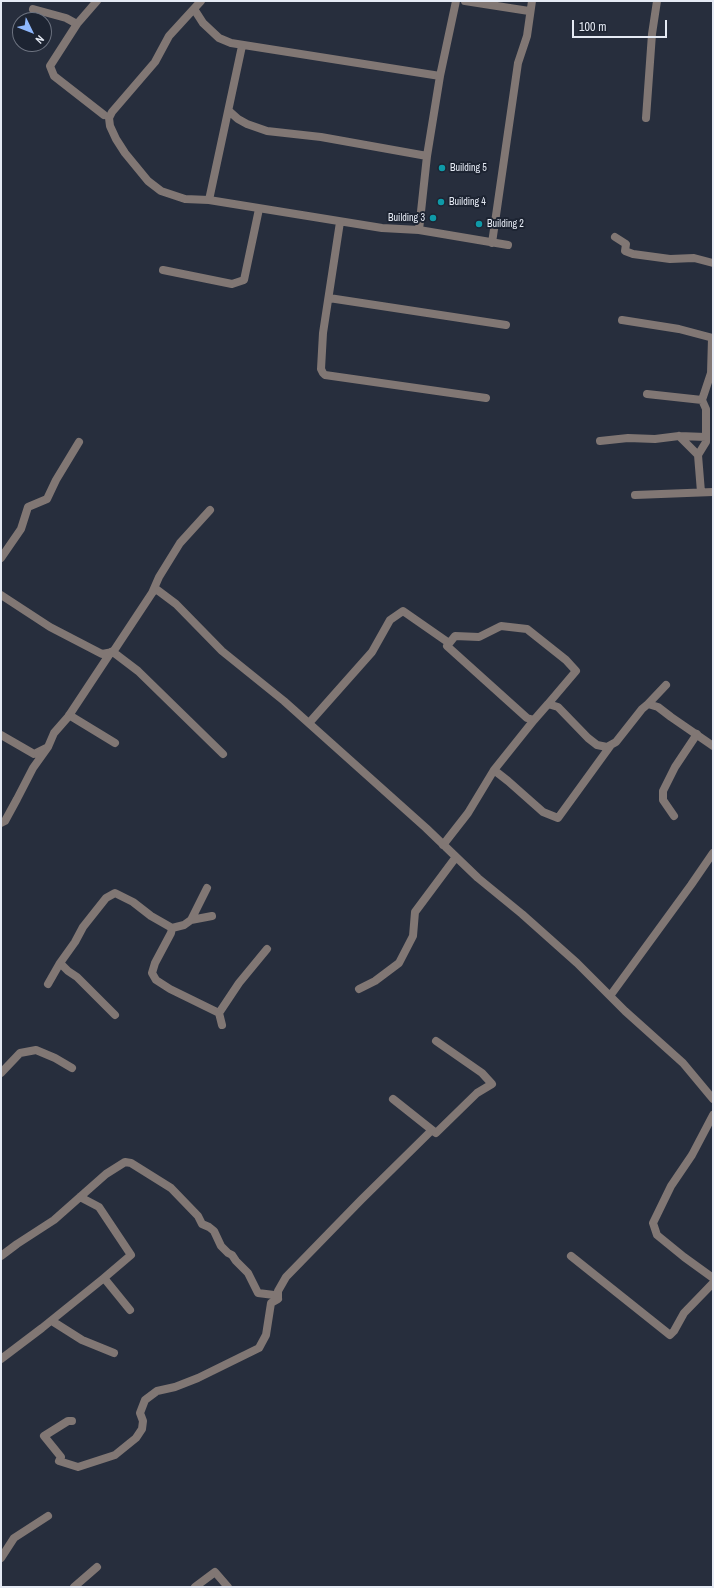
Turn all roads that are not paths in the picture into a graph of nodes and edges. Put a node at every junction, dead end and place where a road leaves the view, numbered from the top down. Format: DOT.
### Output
graph roads {
  1 [pos="97,1"];
  2 [pos="202,1"];
  3 [pos="456,1"];
  4 [pos="465,1"];
  5 [pos="532,1"];
  6 [pos="657,1"];
  7 [pos="33,9"];
  8 [pos="194,9"];
  9 [pos="529,11"];
  10 [pos="77,24"];
  11 [pos="242,46"];
  12 [pos="440,76"];
  13 [pos="229,111"];
  14 [pos="104,115"];
  15 [pos="646,118"];
  16 [pos="427,156"];
  17 [pos="209,200"];
  18 [pos="259,209"];
  19 [pos="340,222"];
  20 [pos="419,230"];
  21 [pos="615,237"];
  22 [pos="492,243"];
  23 [pos="508,245"];
  24 [pos="713,262"];
  25 [pos="163,270"];
  26 [pos="328,298"];
  27 [pos="622,320"];
  28 [pos="506,326"];
  29 [pos="712,338"];
  30 [pos="647,394"];
  31 [pos="486,398"];
  32 [pos="702,400"];
  33 [pos="679,436"];
  34 [pos="706,437"];
  35 [pos="600,440"];
  36 [pos="79,442"];
  37 [pos="698,455"];
  38 [pos="701,492"];
  39 [pos="713,492"];
  40 [pos="636,495"];
  41 [pos="210,510"];
  42 [pos="1,558"];
  43 [pos="152,593"];
  44 [pos="2,597"];
  45 [pos="450,643"];
  46 [pos="112,652"];
  47 [pos="666,685"];
  48 [pos="548,704"];
  49 [pos="648,704"];
  50 [pos="69,715"];
  51 [pos="534,720"];
  52 [pos="309,723"];
  53 [pos="697,734"];
  54 [pos="1,735"];
  55 [pos="115,743"];
  56 [pos="611,745"];
  57 [pos="48,746"];
  58 [pos="713,746"];
  59 [pos="223,754"];
  60 [pos="494,770"];
  61 [pos="674,816"];
  62 [pos="1,823"];
  63 [pos="443,845"];
  64 [pos="713,853"];
  65 [pos="456,857"];
  66 [pos="207,888"];
  67 [pos="212,916"];
  68 [pos="191,920"];
  69 [pos="172,928"];
  70 [pos="267,949"];
  71 [pos="60,963"];
  72 [pos="48,984"];
  73 [pos="358,989"];
  74 [pos="610,996"];
  75 [pos="219,1013"];
  76 [pos="115,1015"];
  77 [pos="222,1025"];
  78 [pos="436,1041"];
  79 [pos="72,1068"];
  80 [pos="1,1073"];
  81 [pos="393,1099"];
  82 [pos="713,1099"];
  83 [pos="713,1115"];
  84 [pos="432,1130"];
  85 [pos="80,1197"];
  86 [pos="1,1256"];
  87 [pos="571,1256"];
  88 [pos="104,1278"];
  89 [pos="713,1278"];
  90 [pos="713,1283"];
  91 [pos="278,1299"];
  92 [pos="130,1310"];
  93 [pos="52,1321"];
  94 [pos="114,1353"];
  95 [pos="1,1359"];
  96 [pos="72,1422"];
  97 [pos="48,1516"];
  98 [pos="1,1558"];
  99 [pos="97,1567"];
  100 [pos="74,1587"];
  101 [pos="195,1587"];
  102 [pos="228,1587"];
  1 -- 10 [label="street"];
  2 -- 8 [label="street"];
  3 -- 12 [label="street"];
  4 -- 9 [label="street"];
  5 -- 9 [label="street"];
  6 -- 15 [label="street"];
  7 -- 10 [label="street"];
  8 -- 11 [label="street"];
  8 -- 17 [label="street"];
  9 -- 22 [label="street"];
  10 -- 14 [label="street"];
  11 -- 12 [label="street"];
  11 -- 13 [label="street"];
  12 -- 16 [label="street"];
  13 -- 16 [label="street"];
  13 -- 17 [label="street"];
  16 -- 20 [label="street"];
  17 -- 18 [label="street"];
  18 -- 19 [label="street"];
  18 -- 25 [label="street"];
  19 -- 20 [label="street"];
  19 -- 26 [label="street"];
  20 -- 22 [label="street"];
  21 -- 24 [label="street"];
  22 -- 23 [label="street"];
  26 -- 28 [label="street"];
  26 -- 31 [label="street"];
  27 -- 29 [label="street"];
  29 -- 32 [label="street"];
  30 -- 32 [label="street"];
  32 -- 34 [label="street"];
  33 -- 34 [label="street"];
  33 -- 35 [label="street"];
  33 -- 37 [label="street"];
  34 -- 37 [label="street"];
  36 -- 42 [label="street"];
  37 -- 38 [label="street"];
  38 -- 39 [label="street"];
  38 -- 40 [label="street"];
  41 -- 43 [label="street"];
  43 -- 46 [label="street"];
  43 -- 52 [label="street"];
  44 -- 46 [label="street"];
  45 -- 48 [label="street"];
  45 -- 51 [label="street"];
  45 -- 52 [label="street"];
  46 -- 50 [label="street"];
  46 -- 59 [label="street"];
  47 -- 49 [label="street"];
  48 -- 51 [label="street"];
  48 -- 56 [label="street"];
  49 -- 53 [label="street"];
  49 -- 56 [label="street"];
  50 -- 55 [label="street"];
  50 -- 57 [label="street"];
  51 -- 60 [label="street"];
  52 -- 63 [label="street"];
  53 -- 58 [label="street"];
  53 -- 61 [label="street"];
  54 -- 57 [label="street"];
  56 -- 60 [label="street"];
  57 -- 62 [label="street"];
  60 -- 63 [label="street"];
  63 -- 65 [label="street"];
  64 -- 74 [label="street"];
  65 -- 73 [label="street"];
  65 -- 74 [label="street"];
  66 -- 68 [label="street"];
  67 -- 68 [label="street"];
  68 -- 69 [label="street"];
  69 -- 71 [label="street"];
  69 -- 75 [label="street"];
  70 -- 75 [label="street"];
  71 -- 72 [label="street"];
  71 -- 76 [label="street"];
  74 -- 82 [label="street"];
  75 -- 77 [label="street"];
  78 -- 84 [label="street"];
  79 -- 80 [label="street"];
  81 -- 84 [label="street"];
  83 -- 89 [label="street"];
  84 -- 91 [label="street"];
  85 -- 86 [label="street"];
  85 -- 88 [label="street"];
  85 -- 91 [label="street"];
  87 -- 90 [label="street"];
  88 -- 92 [label="street"];
  88 -- 93 [label="street"];
  91 -- 96 [label="street"];
  93 -- 94 [label="street"];
  93 -- 95 [label="street"];
  97 -- 98 [label="street"];
  99 -- 100 [label="street"];
  101 -- 102 [label="street"];
}
